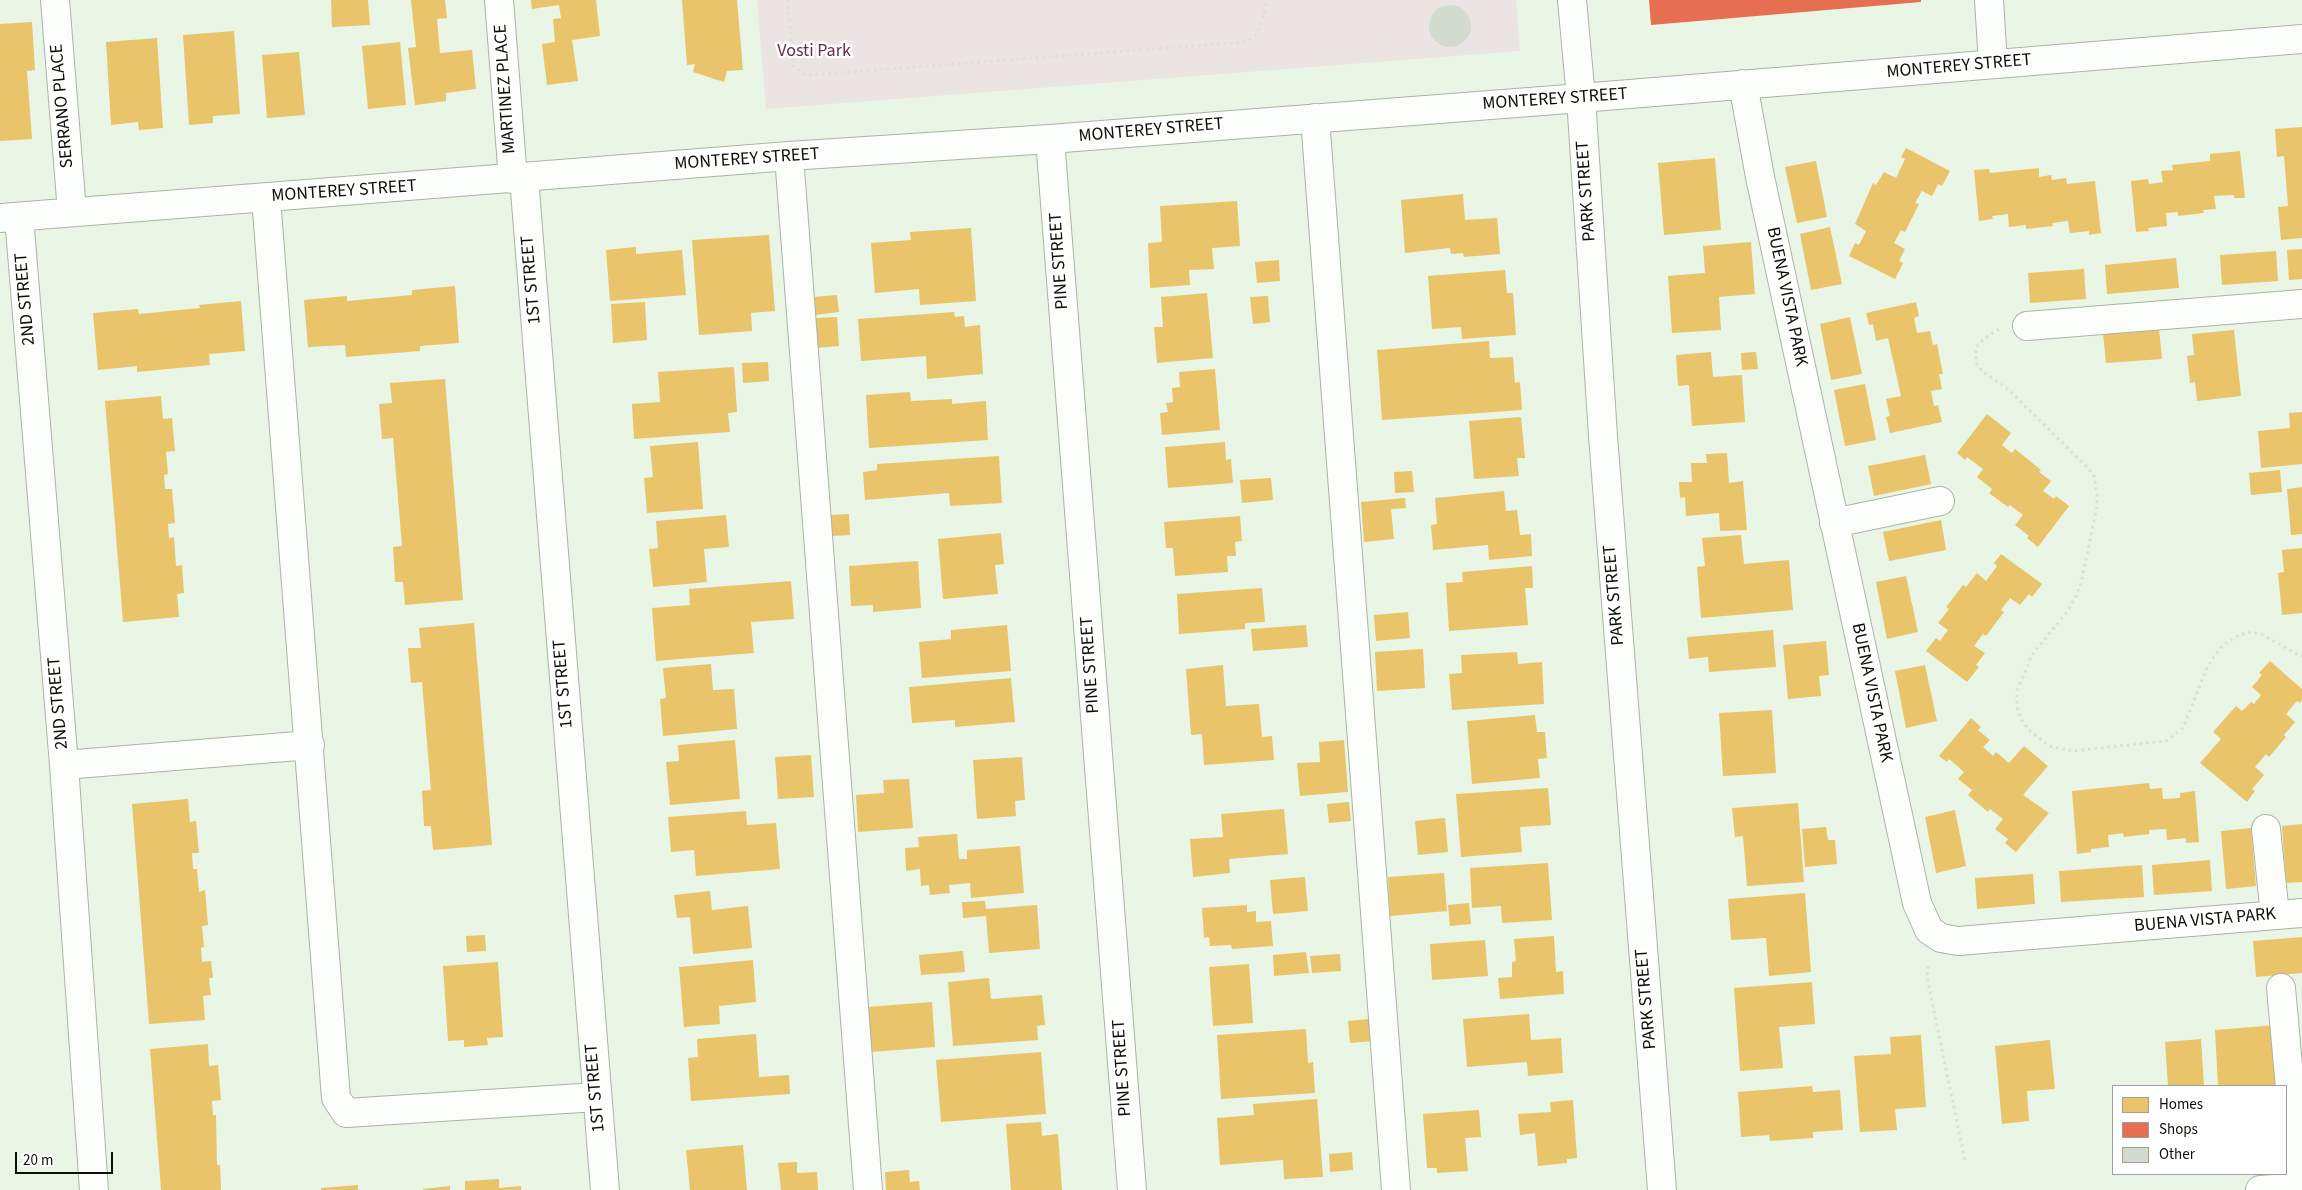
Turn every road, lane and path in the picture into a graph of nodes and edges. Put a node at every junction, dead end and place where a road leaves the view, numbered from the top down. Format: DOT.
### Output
graph roads {
  1 [pos="55,0"];
  2 [pos="499,0"];
  3 [pos="788,0"];
  4 [pos="1268,0"];
  5 [pos="1572,0"];
  6 [pos="1989,0"];
  7 [pos="2302,39"];
  8 [pos="1993,64"];
  9 [pos="1744,84"];
  10 [pos="1581,98"];
  11 [pos="1315,118"];
  12 [pos="1050,139"];
  13 [pos="789,156"];
  14 [pos="518,178"];
  15 [pos="266,198"];
  16 [pos="72,212"];
  17 [pos="9,217"];
  18 [pos="2302,304"];
  19 [pos="2027,326"];
  20 [pos="1940,501"];
  21 [pos="1834,524"];
  22 [pos="2302,657"];
  23 [pos="310,745"];
  24 [pos="64,765"];
  25 [pos="2266,829"];
  26 [pos="2302,913"];
  27 [pos="2275,915"];
  28 [pos="1929,930"];
  29 [pos="2282,988"];
  30 [pos="597,1097"];
  31 [pos="1965,1161"];
  32 [pos="2300,1187"];
  33 [pos="94,1190"];
  34 [pos="605,1190"];
  35 [pos="868,1190"];
  36 [pos="1132,1190"];
  37 [pos="1396,1190"];
  38 [pos="1662,1190"];
  39 [pos="2260,1190"];
  1 -- 16 [label="street, SERRANO PLACE"];
  2 -- 14 [label="street, MARTINEZ PLACE"];
  3 -- 4 [label="path"];
  5 -- 10 [label="street, PARK STREET"];
  6 -- 8 [label="street"];
  7 -- 8 [label="street, MONTEREY STREET"];
  8 -- 9 [label="street, MONTEREY STREET"];
  9 -- 10 [label="street, MONTEREY STREET"];
  9 -- 21 [label="street, BUENA VISTA PARK"];
  10 -- 11 [label="street, MONTEREY STREET"];
  10 -- 38 [label="street, PARK STREET"];
  11 -- 12 [label="street, MONTEREY STREET"];
  11 -- 37 [label="street"];
  12 -- 13 [label="street, MONTEREY STREET"];
  12 -- 36 [label="street, PINE STREET"];
  13 -- 14 [label="street, MONTEREY STREET"];
  13 -- 35 [label="street"];
  14 -- 15 [label="street, MONTEREY STREET"];
  14 -- 30 [label="street, 1ST STREET"];
  15 -- 16 [label="street, MONTEREY STREET"];
  15 -- 23 [label="street"];
  16 -- 17 [label="street, MONTEREY STREET"];
  17 -- 24 [label="street, 2ND STREET"];
  18 -- 19 [label="street"];
  19 -- 22 [label="path"];
  20 -- 21 [label="street"];
  21 -- 28 [label="street, BUENA VISTA PARK"];
  23 -- 24 [label="street"];
  23 -- 30 [label="street"];
  24 -- 33 [label="street, 2ND STREET"];
  25 -- 27 [label="street"];
  26 -- 27 [label="street, BUENA VISTA PARK"];
  27 -- 28 [label="street, BUENA VISTA PARK"];
  28 -- 31 [label="path"];
  29 -- 32 [label="street"];
  30 -- 34 [label="street, 1ST STREET"];
  32 -- 39 [label="street"];
}
